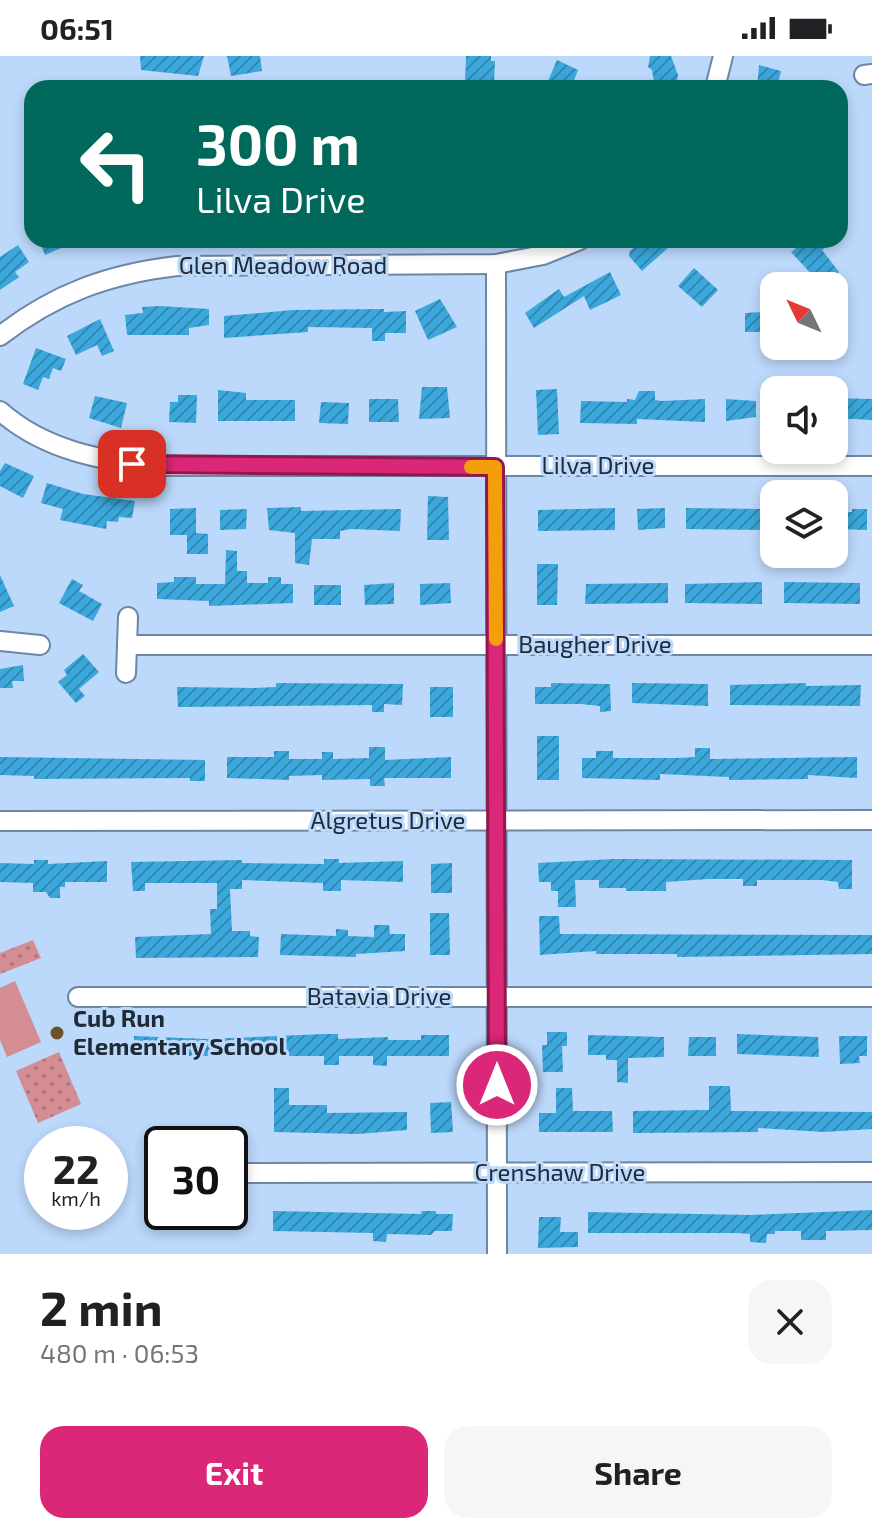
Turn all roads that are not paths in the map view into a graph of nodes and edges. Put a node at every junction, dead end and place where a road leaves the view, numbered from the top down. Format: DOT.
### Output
graph roads {
  1 [pos="723,56"];
  2 [pos="717,80"];
  3 [pos="560,248"];
  4 [pos="496,264"];
  5 [pos="0,336"];
  6 [pos="0,411"];
  7 [pos="872,466"];
  8 [pos="495,467"];
  9 [pos="128,617"];
  10 [pos="0,641"];
  11 [pos="40,645"];
  12 [pos="127,645"];
  13 [pos="496,645"];
  14 [pos="872,645"];
  15 [pos="126,673"];
  16 [pos="872,820"];
  17 [pos="0,821"];
  18 [pos="497,821"];
  19 [pos="78,997"];
  20 [pos="496,997"];
  21 [pos="872,997"];
  22 [pos="872,1172"];
  23 [pos="248,1173"];
  24 [pos="497,1173"];
  25 [pos="497,1254"];
  1 -- 2 [label="street"];
  3 -- 4 [label="street, Glen Meadow Road"];
  4 -- 5 [label="street, Glen Meadow Road"];
  4 -- 8 [label="street"];
  6 -- 8 [label="street, Lilva Drive"];
  7 -- 8 [label="street, Lilva Drive"];
  8 -- 13 [label="street"];
  9 -- 12 [label="street"];
  10 -- 11 [label="street"];
  12 -- 13 [label="street, Baugher Drive"];
  12 -- 15 [label="street"];
  13 -- 14 [label="street, Baugher Drive"];
  13 -- 18 [label="street"];
  16 -- 18 [label="street, Algretus Drive"];
  17 -- 18 [label="street, Algretus Drive"];
  18 -- 20 [label="street"];
  19 -- 20 [label="street, Batavia Drive"];
  20 -- 21 [label="street, Batavia Drive"];
  20 -- 24 [label="street"];
  22 -- 24 [label="street, Crenshaw Drive"];
  23 -- 24 [label="street, Crenshaw Drive"];
  24 -- 25 [label="street"];
}
